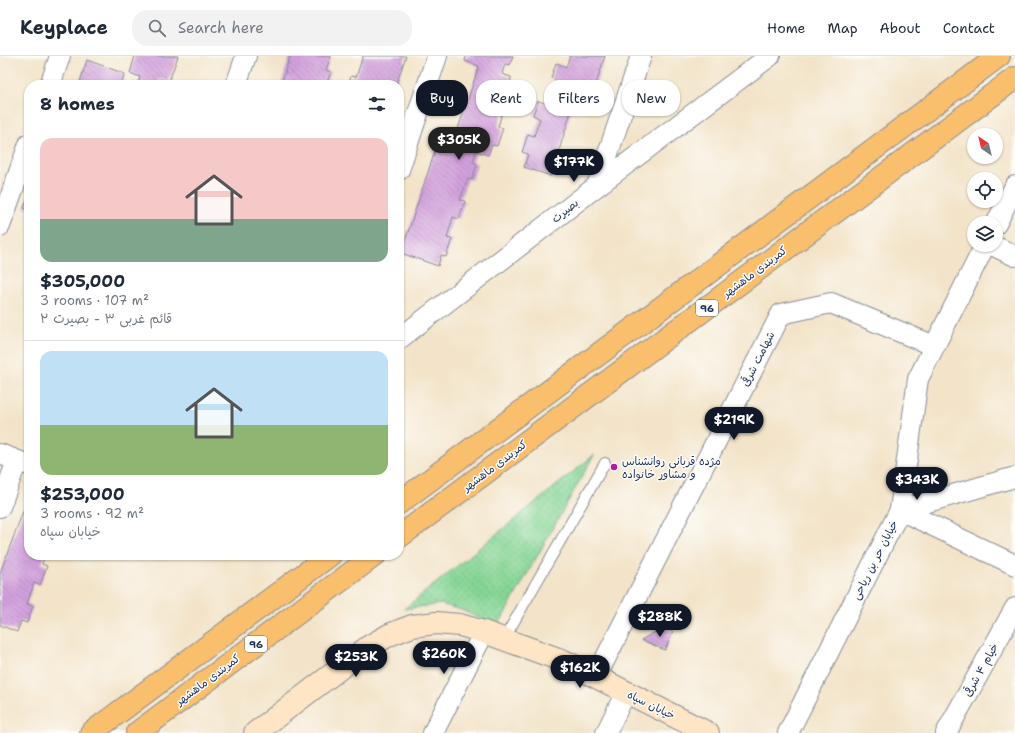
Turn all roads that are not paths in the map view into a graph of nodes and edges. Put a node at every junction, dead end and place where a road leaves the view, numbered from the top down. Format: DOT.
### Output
graph roads {
  1 [pos="60,56"];
  2 [pos="246,56"];
  3 [pos="437,56"];
  4 [pos="641,56"];
  5 [pos="770,56"];
  6 [pos="999,56"];
  7 [pos="1015,78"];
  8 [pos="52,80"];
  9 [pos="238,80"];
  10 [pos="404,155"];
  11 [pos="24,158"];
  12 [pos="597,186"];
  13 [pos="1015,186"];
  14 [pos="1000,216"];
  15 [pos="0,226"];
  16 [pos="1003,250"];
  17 [pos="981,252"];
  18 [pos="1015,256"];
  19 [pos="404,335"];
  20 [pos="934,346"];
  21 [pos="15,460"];
  22 [pos="605,462"];
  23 [pos="1015,477"];
  24 [pos="404,499"];
  25 [pos="0,507"];
  26 [pos="900,510"];
  27 [pos="404,533"];
  28 [pos="323,560"];
  29 [pos="368,560"];
  30 [pos="1015,565"];
  31 [pos="1015,608"];
  32 [pos="484,632"];
  33 [pos="504,639"];
  34 [pos="596,677"];
  35 [pos="626,692"];
  36 [pos="91,733"];
  37 [pos="137,733"];
  38 [pos="255,733"];
  39 [pos="433,733"];
  40 [pos="606,733"];
  41 [pos="708,733"];
  42 [pos="788,733"];
  43 [pos="946,733"];
  1 -- 8 [label="street"];
  2 -- 9 [label="street"];
  3 -- 10 [label="street"];
  4 -- 12 [label="street"];
  5 -- 12 [label="street, بصیرت"];
  6 -- 24 [label="main road, 96"];
  7 -- 27 [label="main road, کمربندی ماهشهر / 96"];
  11 -- 15 [label="street"];
  12 -- 19 [label="street, بصیرت"];
  13 -- 14 [label="street"];
  16 -- 18 [label="street"];
  17 -- 20 [label="street, خیابان حر بن ریاحی"];
  20 -- 26 [label="street, خیابان حر بن ریاحی"];
  20 -- 34 [label="street, شهامت شرقی"];
  21 -- 25 [label="street"];
  22 -- 33 [label="lane"];
  23 -- 26 [label="street"];
  26 -- 30 [label="street"];
  26 -- 42 [label="street, خیابان حر بن ریاحی"];
  28 -- 36 [label="main road, 96"];
  29 -- 37 [label="main road, کمربندی ماهشهر / 96"];
  31 -- 43 [label="street, خیام ۴ شرقی"];
  32 -- 33 [label="street, خیابان سپاه"];
  32 -- 38 [label="street, خیابان سپاه"];
  32 -- 39 [label="street"];
  33 -- 34 [label="street, خیابان سپاه"];
  34 -- 35 [label="street, خیابان سپاه"];
  35 -- 40 [label="street"];
  35 -- 41 [label="street, خیابان سپاه"];
}
